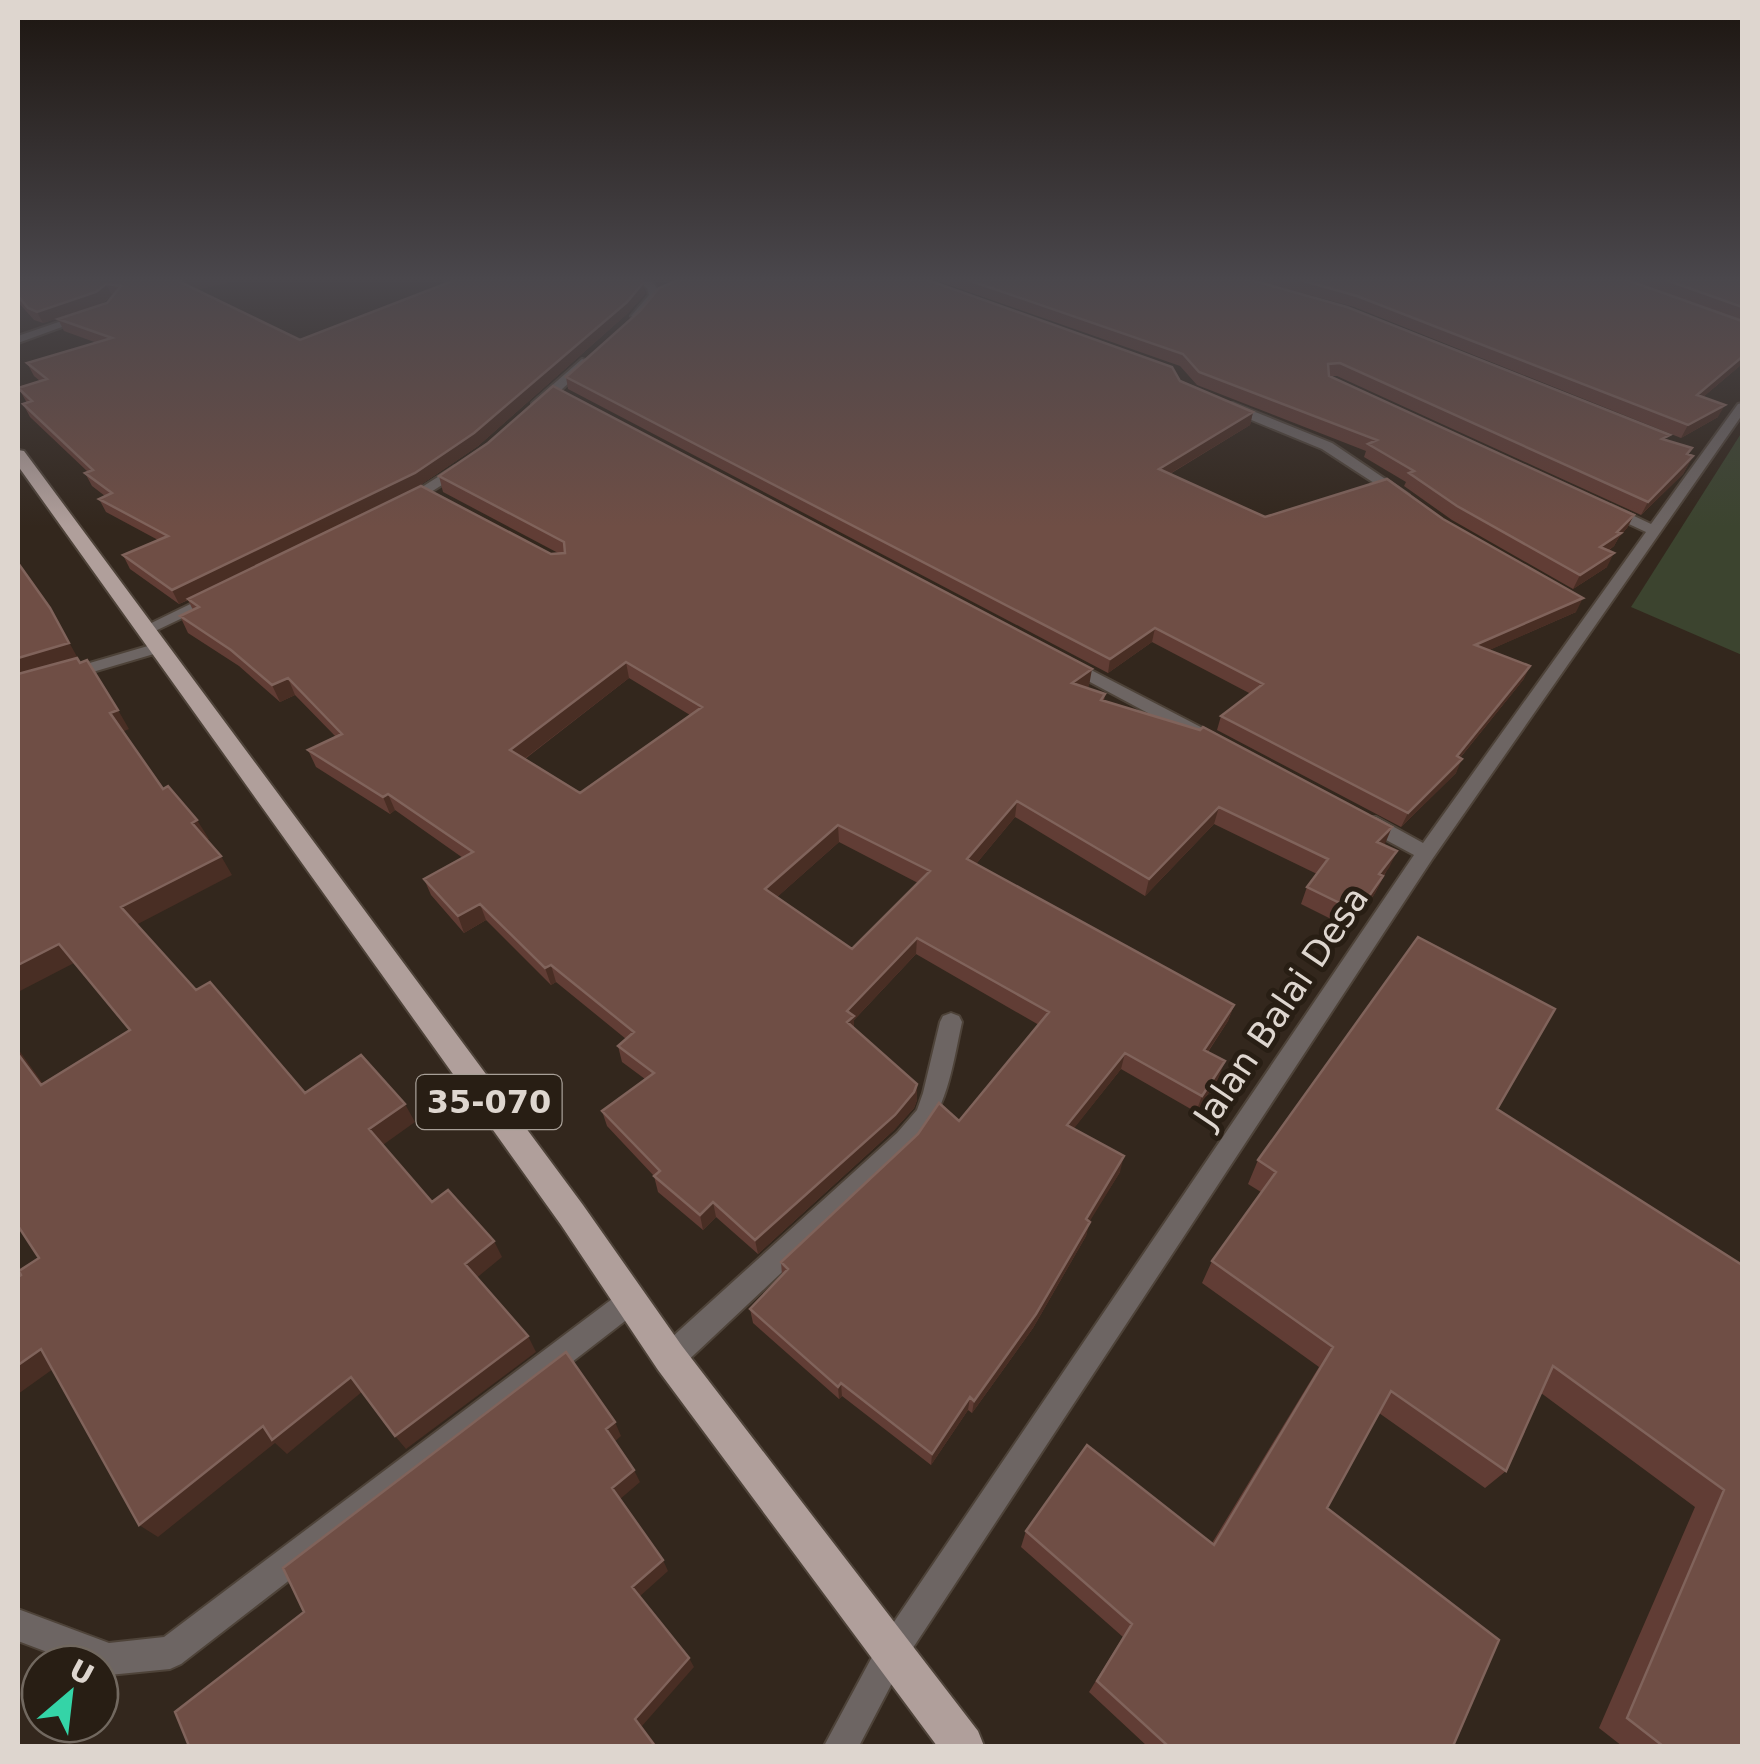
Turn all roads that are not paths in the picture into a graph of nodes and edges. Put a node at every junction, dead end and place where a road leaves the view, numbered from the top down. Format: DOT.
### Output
graph roads {
  1 [pos="586,362"];
  2 [pos="554,392"];
  3 [pos="1212,399"];
  4 [pos="571,401"];
  5 [pos="1742,408"];
  6 [pos="527,413"];
  7 [pos="18,455"];
  8 [pos="470,462"];
  9 [pos="426,492"];
  10 [pos="1582,498"];
  11 [pos="443,501"];
  12 [pos="1416,506"];
  13 [pos="395,508"];
  14 [pos="1654,530"];
  15 [pos="232,589"];
  16 [pos="152,639"];
  17 [pos="1060,659"];
  18 [pos="18,689"];
  19 [pos="1234,751"];
  20 [pos="1356,816"];
  21 [pos="1426,853"];
  22 [pos="952,1022"];
  23 [pos="630,1302"];
  24 [pos="670,1358"];
  25 [pos="18,1625"];
  26 [pos="890,1655"];
  27 [pos="842,1746"];
  28 [pos="963,1746"];
  1 -- 2 [label="street"];
  2 -- 4 [label="street"];
  2 -- 6 [label="street"];
  3 -- 12 [label="street"];
  5 -- 14 [label="street, Jalan Balai Desa"];
  7 -- 16 [label="main road, 35-070"];
  8 -- 9 [label="street"];
  9 -- 11 [label="street"];
  9 -- 13 [label="street"];
  10 -- 14 [label="street"];
  14 -- 21 [label="street, Jalan Balai Desa"];
  15 -- 16 [label="street"];
  16 -- 18 [label="street"];
  16 -- 23 [label="main road, 35-070"];
  17 -- 19 [label="street"];
  20 -- 21 [label="street"];
  21 -- 26 [label="street, Jalan Balai Desa"];
  22 -- 24 [label="street"];
  23 -- 24 [label="main road, 35-070"];
  23 -- 25 [label="street"];
  24 -- 26 [label="main road, 35-070"];
  26 -- 27 [label="street, Jalan Balai Desa"];
  26 -- 28 [label="main road, 35-070"];
}
